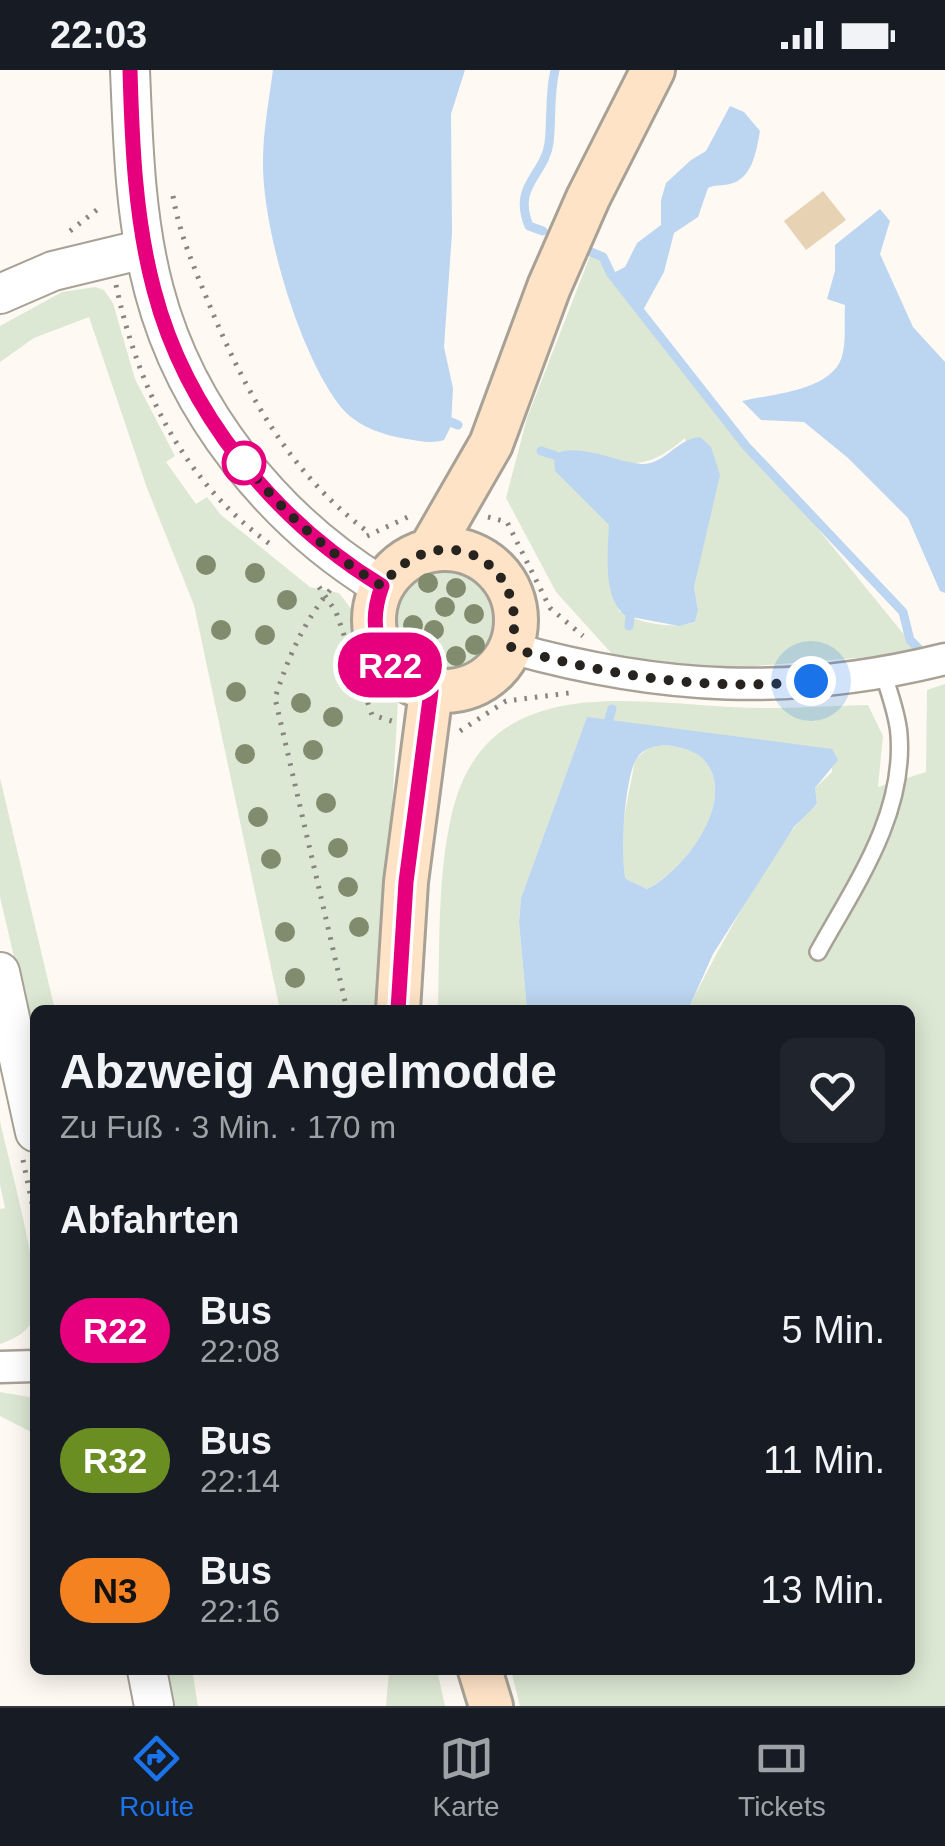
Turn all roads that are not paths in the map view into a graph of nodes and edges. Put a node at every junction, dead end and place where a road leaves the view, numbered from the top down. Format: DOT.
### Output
graph roads {
  1 [pos="130,70"];
  2 [pos="652,70"];
  3 [pos="144,249"];
  4 [pos="0,294"];
  5 [pos="472,513"];
  6 [pos="430,550"];
  7 [pos="490,565"];
  8 [pos="352,582"];
  9 [pos="511,648"];
  10 [pos="945,660"];
  11 [pos="884,674"];
  12 [pos="427,709"];
  13 [pos="818,952"];
  14 [pos="0,972"];
  15 [pos="398,1005"];
  16 [pos="30,1109"];
  17 [pos="0,1366"];
  18 [pos="30,1366"];
  19 [pos="148,1675"];
  20 [pos="482,1675"];
  21 [pos="154,1706"];
  22 [pos="491,1706"];
  1 -- 3 [label="street"];
  2 -- 5 [label="main road"];
  3 -- 4 [label="street"];
  3 -- 8 [label="street"];
  5 -- 6 [label="main road"];
  5 -- 7 [label="main road"];
  6 -- 7 [label="main road"];
  6 -- 8 [label="main road"];
  7 -- 9 [label="main road"];
  8 -- 12 [label="main road"];
  9 -- 11 [label="street"];
  9 -- 12 [label="main road"];
  10 -- 11 [label="street"];
  11 -- 13 [label="lane"];
  12 -- 15 [label="main road"];
  14 -- 16 [label="street"];
  17 -- 18 [label="street"];
  19 -- 21 [label="street"];
  20 -- 22 [label="main road"];
}
